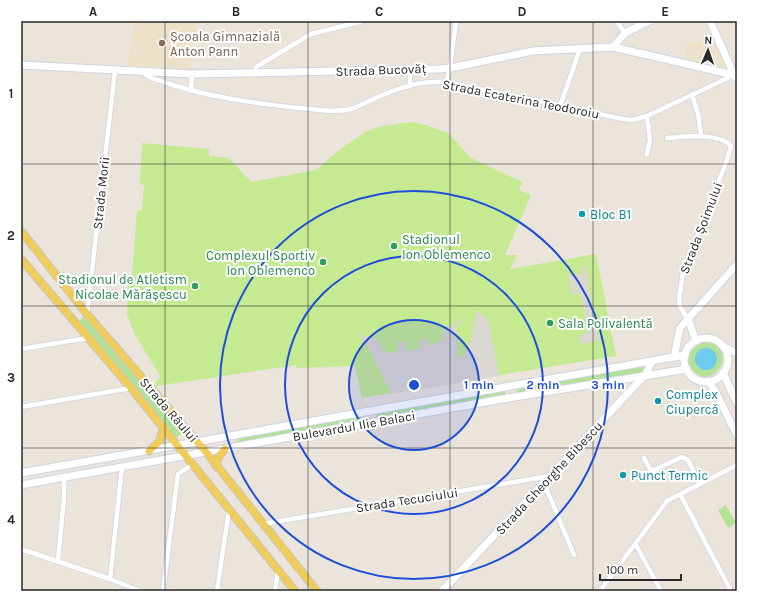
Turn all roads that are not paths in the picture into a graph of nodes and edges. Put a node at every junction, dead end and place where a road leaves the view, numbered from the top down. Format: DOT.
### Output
graph roads {
  1 [pos="363,21"];
  2 [pos="456,21"];
  3 [pos="616,21"];
  4 [pos="649,21"];
  5 [pos="710,21"];
  6 [pos="625,33"];
  7 [pos="613,47"];
  8 [pos="580,49"];
  9 [pos="21,66"];
  10 [pos="450,68"];
  11 [pos="410,69"];
  12 [pos="115,71"];
  13 [pos="142,72"];
  14 [pos="192,74"];
  15 [pos="254,74"];
  16 [pos="736,76"];
  17 [pos="446,82"];
  18 [pos="410,84"];
  19 [pos="191,91"];
  20 [pos="692,95"];
  21 [pos="560,106"];
  22 [pos="647,116"];
  23 [pos="701,135"];
  24 [pos="667,138"];
  25 [pos="647,154"];
  26 [pos="21,231"];
  27 [pos="21,259"];
  28 [pos="737,264"];
  29 [pos="87,314"];
  30 [pos="688,319"];
  31 [pos="88,338"];
  32 [pos="696,341"];
  33 [pos="724,347"];
  34 [pos="21,349"];
  35 [pos="737,353"];
  36 [pos="685,355"];
  37 [pos="674,357"];
  38 [pos="652,361"];
  39 [pos="728,362"];
  40 [pos="686,369"];
  41 [pos="723,373"];
  42 [pos="654,374"];
  43 [pos="645,375"];
  44 [pos="708,381"];
  45 [pos="131,388"];
  46 [pos="505,388"];
  47 [pos="508,398"];
  48 [pos="737,403"];
  49 [pos="21,407"];
  50 [pos="163,427"];
  51 [pos="737,435"];
  52 [pos="197,443"];
  53 [pos="178,446"];
  54 [pos="225,448"];
  55 [pos="149,451"];
  56 [pos="206,452"];
  57 [pos="186,456"];
  58 [pos="644,458"];
  59 [pos="193,464"];
  60 [pos="737,465"];
  61 [pos="216,466"];
  62 [pos="122,467"];
  63 [pos="21,473"];
  64 [pos="552,476"];
  65 [pos="64,478"];
  66 [pos="544,483"];
  67 [pos="700,484"];
  68 [pos="21,485"];
  69 [pos="680,494"];
  70 [pos="229,509"];
  71 [pos="262,524"];
  72 [pos="635,543"];
  73 [pos="21,549"];
  74 [pos="574,555"];
  75 [pos="58,560"];
  76 [pos="278,570"];
  77 [pos="110,579"];
  78 [pos="140,591"];
  79 [pos="163,591"];
  80 [pos="218,591"];
  81 [pos="274,591"];
  82 [pos="295,591"];
  83 [pos="317,591"];
  84 [pos="442,591"];
  85 [pos="600,591"];
  86 [pos="661,591"];
  87 [pos="731,591"];
  1 -- 15 [label="street"];
  2 -- 10 [label="street"];
  3 -- 6 [label="street"];
  4 -- 6 [label="main road"];
  5 -- 16 [label="main road"];
  6 -- 7 [label="main road"];
  7 -- 8 [label="main road, Strada Bucovăț"];
  7 -- 16 [label="main road, Strada Bucovăț"];
  8 -- 10 [label="main road, Strada Bucovăț"];
  8 -- 21 [label="street"];
  9 -- 12 [label="main road, Strada Bucovăț"];
  10 -- 11 [label="main road, Strada Bucovăț"];
  10 -- 17 [label="street"];
  11 -- 15 [label="main road, Strada Bucovăț"];
  11 -- 18 [label="street"];
  12 -- 13 [label="main road, Strada Bucovăț"];
  12 -- 29 [label="street, Strada Morii"];
  13 -- 14 [label="main road, Strada Bucovăț"];
  13 -- 19 [label="street, Strada Ecaterina Teodoroiu"];
  14 -- 15 [label="main road, Strada Bucovăț"];
  14 -- 19 [label="street"];
  16 -- 20 [label="street, Strada Ecaterina Teodoroiu"];
  17 -- 18 [label="street, Strada Ecaterina Teodoroiu"];
  17 -- 21 [label="street, Strada Ecaterina Teodoroiu"];
  18 -- 19 [label="street, Strada Ecaterina Teodoroiu"];
  20 -- 22 [label="street, Strada Ecaterina Teodoroiu"];
  20 -- 23 [label="street"];
  21 -- 22 [label="street, Strada Ecaterina Teodoroiu"];
  22 -- 25 [label="street"];
  23 -- 24 [label="street, Strada Șoimului"];
  23 -- 30 [label="street, Strada Șoimului"];
  26 -- 29 [label="main road, Strada Râului"];
  27 -- 31 [label="main road, Strada Râului"];
  28 -- 30 [label="main road"];
  29 -- 52 [label="main road, Strada Râului"];
  30 -- 32 [label="main road, Strada Șoimului"];
  30 -- 37 [label="main road"];
  31 -- 34 [label="street"];
  31 -- 45 [label="main road, Strada Râului"];
  32 -- 33 [label="main road"];
  32 -- 36 [label="main road"];
  33 -- 35 [label="main road"];
  33 -- 39 [label="main road"];
  35 -- 39 [label="main road"];
  36 -- 37 [label="main road, Bulevardul Ilie Balaci"];
  36 -- 40 [label="main road"];
  37 -- 38 [label="main road, Bulevardul Ilie Balaci"];
  38 -- 42 [label="main road"];
  38 -- 43 [label="main road, Strada Gheorghe Bibescu"];
  38 -- 46 [label="main road, Bulevardul Ilie Balaci"];
  39 -- 41 [label="main road"];
  40 -- 42 [label="main road, Bulevardul Ilie Balaci"];
  40 -- 44 [label="main road"];
  41 -- 44 [label="main road"];
  41 -- 48 [label="main road"];
  42 -- 43 [label="main road, Bulevardul Ilie Balaci"];
  43 -- 47 [label="main road, Bulevardul Ilie Balaci"];
  43 -- 64 [label="main road, Strada Gheorghe Bibescu"];
  44 -- 51 [label="main road"];
  45 -- 49 [label="street"];
  45 -- 50 [label="main road, Strada Râului"];
  46 -- 47 [label="street"];
  46 -- 52 [label="main road, Bulevardul Ilie Balaci"];
  47 -- 54 [label="main road, Bulevardul Ilie Balaci"];
  50 -- 53 [label="main road, Strada Râului"];
  50 -- 55 [label="main road"];
  52 -- 53 [label="main road, Bulevardul Ilie Balaci"];
  52 -- 56 [label="main road, Strada Râului"];
  53 -- 55 [label="main road, Bulevardul Ilie Balaci"];
  53 -- 57 [label="main road, Strada Râului"];
  54 -- 56 [label="main road, Bulevardul Ilie Balaci"];
  54 -- 61 [label="main road"];
  55 -- 63 [label="main road, Bulevardul Ilie Balaci"];
  56 -- 57 [label="main road, Bulevardul Ilie Balaci"];
  56 -- 61 [label="main road, Strada Râului"];
  57 -- 59 [label="main road, Strada Râului"];
  57 -- 62 [label="main road, Bulevardul Ilie Balaci"];
  58 -- 67 [label="street"];
  59 -- 70 [label="main road, Strada Râului"];
  59 -- 79 [label="street"];
  60 -- 67 [label="street"];
  61 -- 71 [label="main road, Strada Râului"];
  62 -- 65 [label="main road, Bulevardul Ilie Balaci"];
  62 -- 77 [label="street"];
  64 -- 66 [label="main road, Strada Gheorghe Bibescu"];
  64 -- 71 [label="street, Strada Tecuciului"];
  65 -- 68 [label="main road, Bulevardul Ilie Balaci"];
  65 -- 75 [label="street"];
  66 -- 74 [label="street"];
  66 -- 84 [label="main road, Strada Gheorghe Bibescu"];
  67 -- 69 [label="street"];
  69 -- 72 [label="street"];
  69 -- 87 [label="street"];
  70 -- 76 [label="main road, Strada Râului"];
  70 -- 80 [label="street"];
  71 -- 83 [label="main road, Strada Râului"];
  72 -- 85 [label="street"];
  72 -- 86 [label="street"];
  73 -- 75 [label="street"];
  75 -- 77 [label="street"];
  76 -- 81 [label="street"];
  76 -- 82 [label="main road, Strada Râului"];
  77 -- 78 [label="street"];
}
